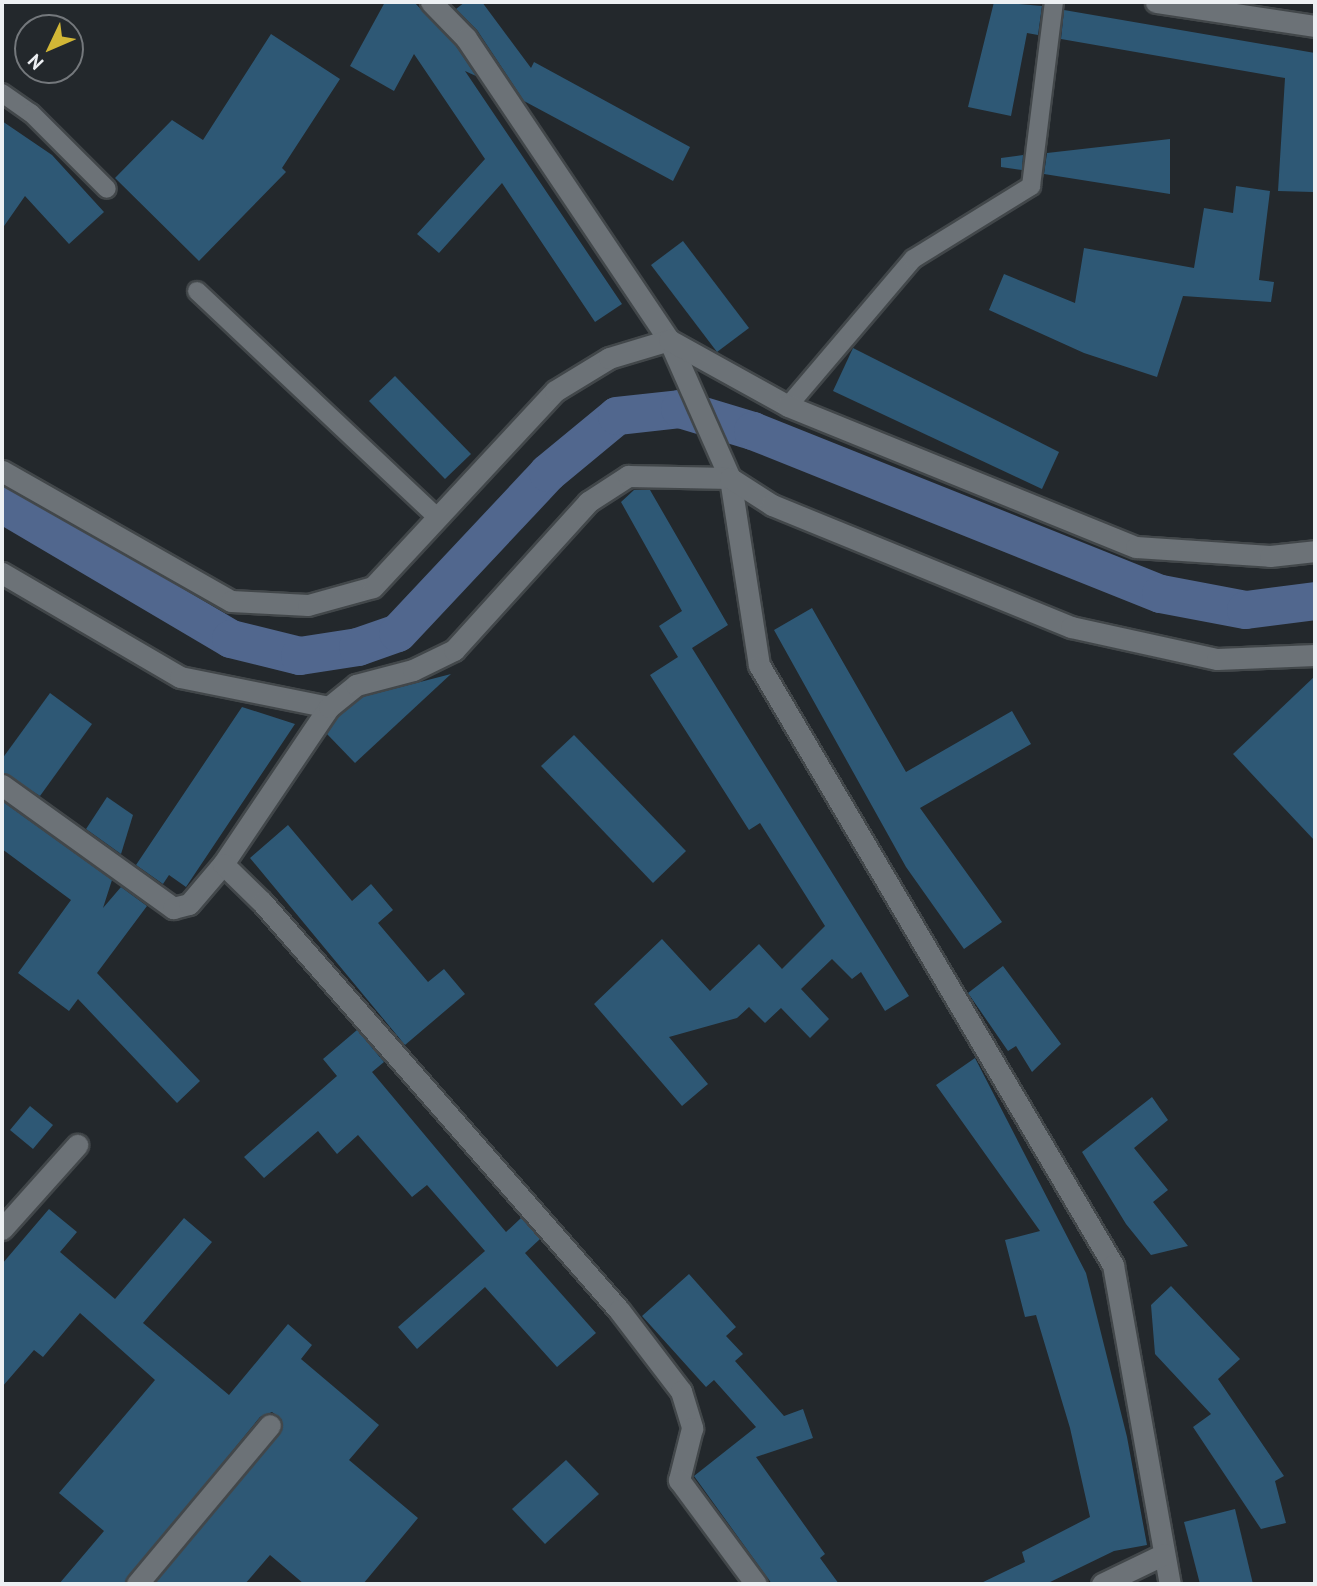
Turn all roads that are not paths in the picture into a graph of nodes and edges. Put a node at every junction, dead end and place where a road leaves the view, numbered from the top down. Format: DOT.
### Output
graph roads {
  1 [pos="431,2"];
  2 [pos="1054,2"];
  3 [pos="1156,2"];
  4 [pos="1315,26"];
  5 [pos="2,93"];
  6 [pos="107,189"];
  7 [pos="198,291"];
  8 [pos="669,340"];
  9 [pos="788,406"];
  10 [pos="2,471"];
  11 [pos="730,478"];
  12 [pos="437,517"];
  13 [pos="1315,551"];
  14 [pos="2,573"];
  15 [pos="1315,655"];
  16 [pos="329,706"];
  17 [pos="2,785"];
  18 [pos="223,863"];
  19 [pos="77,1145"];
  20 [pos="2,1229"];
  21 [pos="270,1426"];
  22 [pos="1164,1554"];
  23 [pos="137,1584"];
  24 [pos="756,1584"];
  25 [pos="1102,1584"];
  26 [pos="1170,1584"];
  1 -- 8 [label="street"];
  2 -- 9 [label="lane"];
  3 -- 4 [label="street"];
  5 -- 6 [label="lane"];
  7 -- 12 [label="lane"];
  8 -- 9 [label="street"];
  8 -- 11 [label="street"];
  8 -- 12 [label="street"];
  9 -- 13 [label="street"];
  10 -- 12 [label="street"];
  11 -- 15 [label="street"];
  11 -- 16 [label="street"];
  11 -- 22 [label="street"];
  14 -- 16 [label="street"];
  16 -- 18 [label="street"];
  17 -- 18 [label="street"];
  18 -- 24 [label="street"];
  19 -- 20 [label="street"];
  21 -- 23 [label="street"];
  22 -- 25 [label="street"];
  22 -- 26 [label="street"];
}
